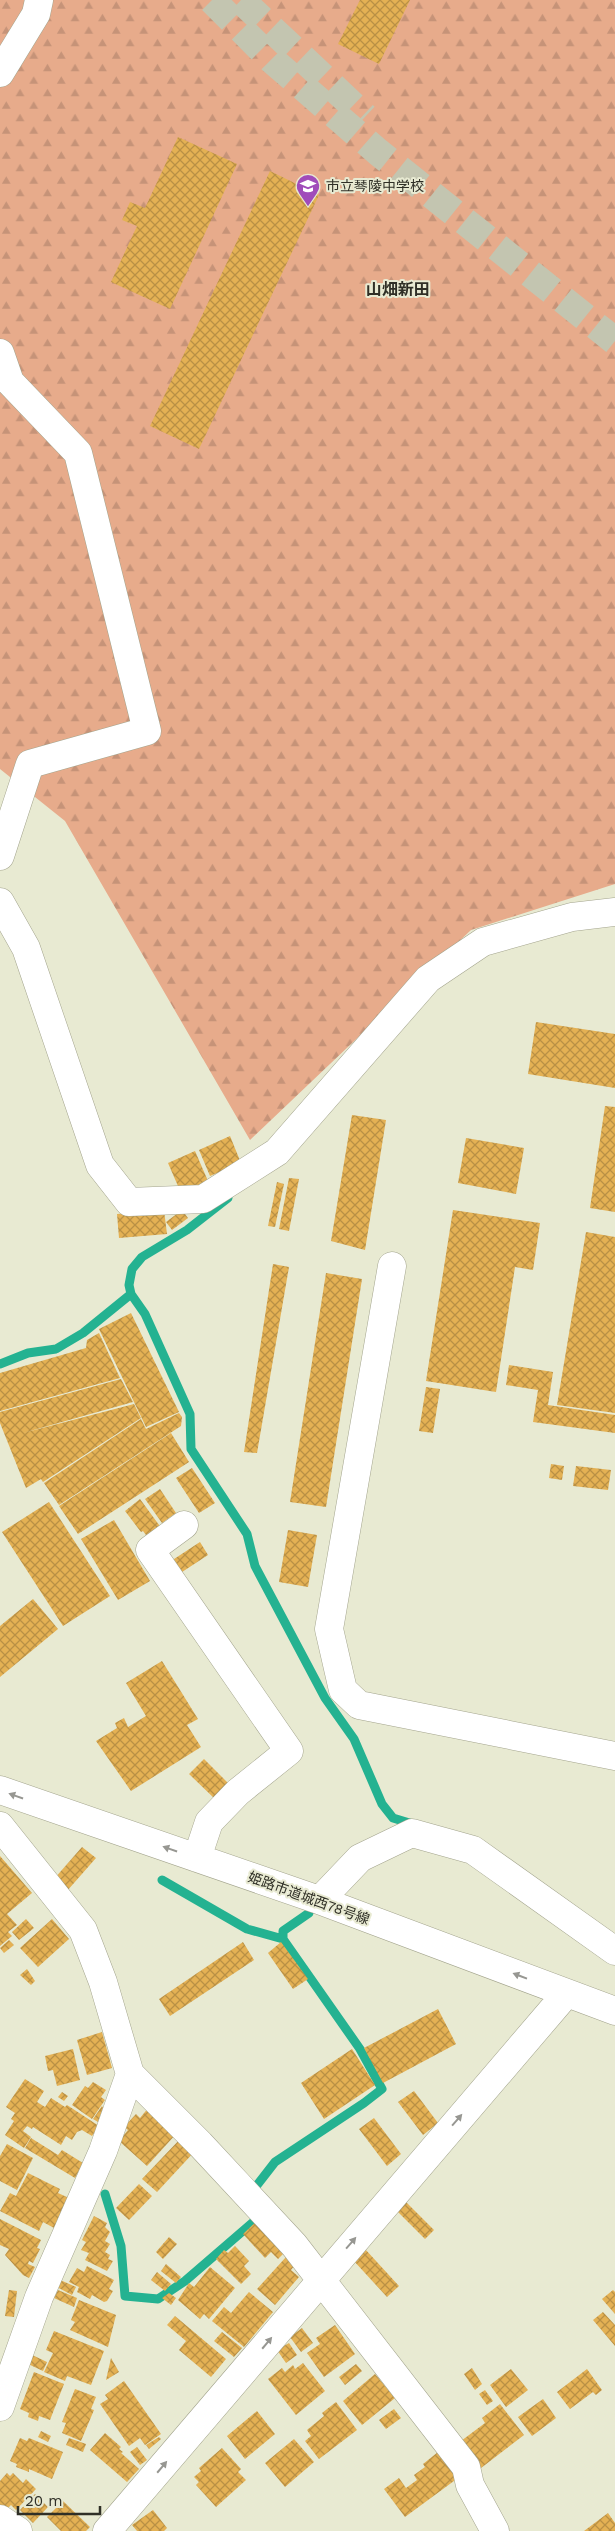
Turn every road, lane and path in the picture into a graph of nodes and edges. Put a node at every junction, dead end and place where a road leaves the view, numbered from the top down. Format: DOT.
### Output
graph roads {
  1 [pos="39,0"];
  2 [pos="0,73"];
  3 [pos="0,353"];
  4 [pos="0,856"];
  5 [pos="0,902"];
  6 [pos="615,912"];
  7 [pos="392,1266"];
  8 [pos="184,1525"];
  9 [pos="615,1756"];
  10 [pos="0,1790"];
  11 [pos="2,1831"];
  12 [pos="197,1858"];
  13 [pos="320,1900"];
  14 [pos="615,1951"];
  15 [pos="566,1994"];
  16 [pos="615,2011"];
  17 [pos="130,2074"];
  18 [pos="320,2280"];
  19 [pos="0,2407"];
  20 [pos="0,2519"];
  21 [pos="18,2531"];
  22 [pos="107,2531"];
  23 [pos="495,2531"];
  1 -- 2 [label="street"];
  3 -- 4 [label="street"];
  5 -- 6 [label="street"];
  7 -- 9 [label="street"];
  8 -- 12 [label="street"];
  12 -- 10 [label="street, 姫路市道城西78号線, one-way"];
  11 -- 17 [label="street"];
  12 -- 13 [label="street, 姫路市道城西78号線"];
  13 -- 14 [label="street"];
  15 -- 13 [label="street, 姫路市道城西78号線, one-way"];
  15 -- 16 [label="street, 姫路市道城西78号線"];
  18 -- 15 [label="street, one-way"];
  17 -- 18 [label="street"];
  17 -- 19 [label="street"];
  22 -- 18 [label="street, one-way"];
  18 -- 23 [label="street"];
  20 -- 21 [label="street"];
}
